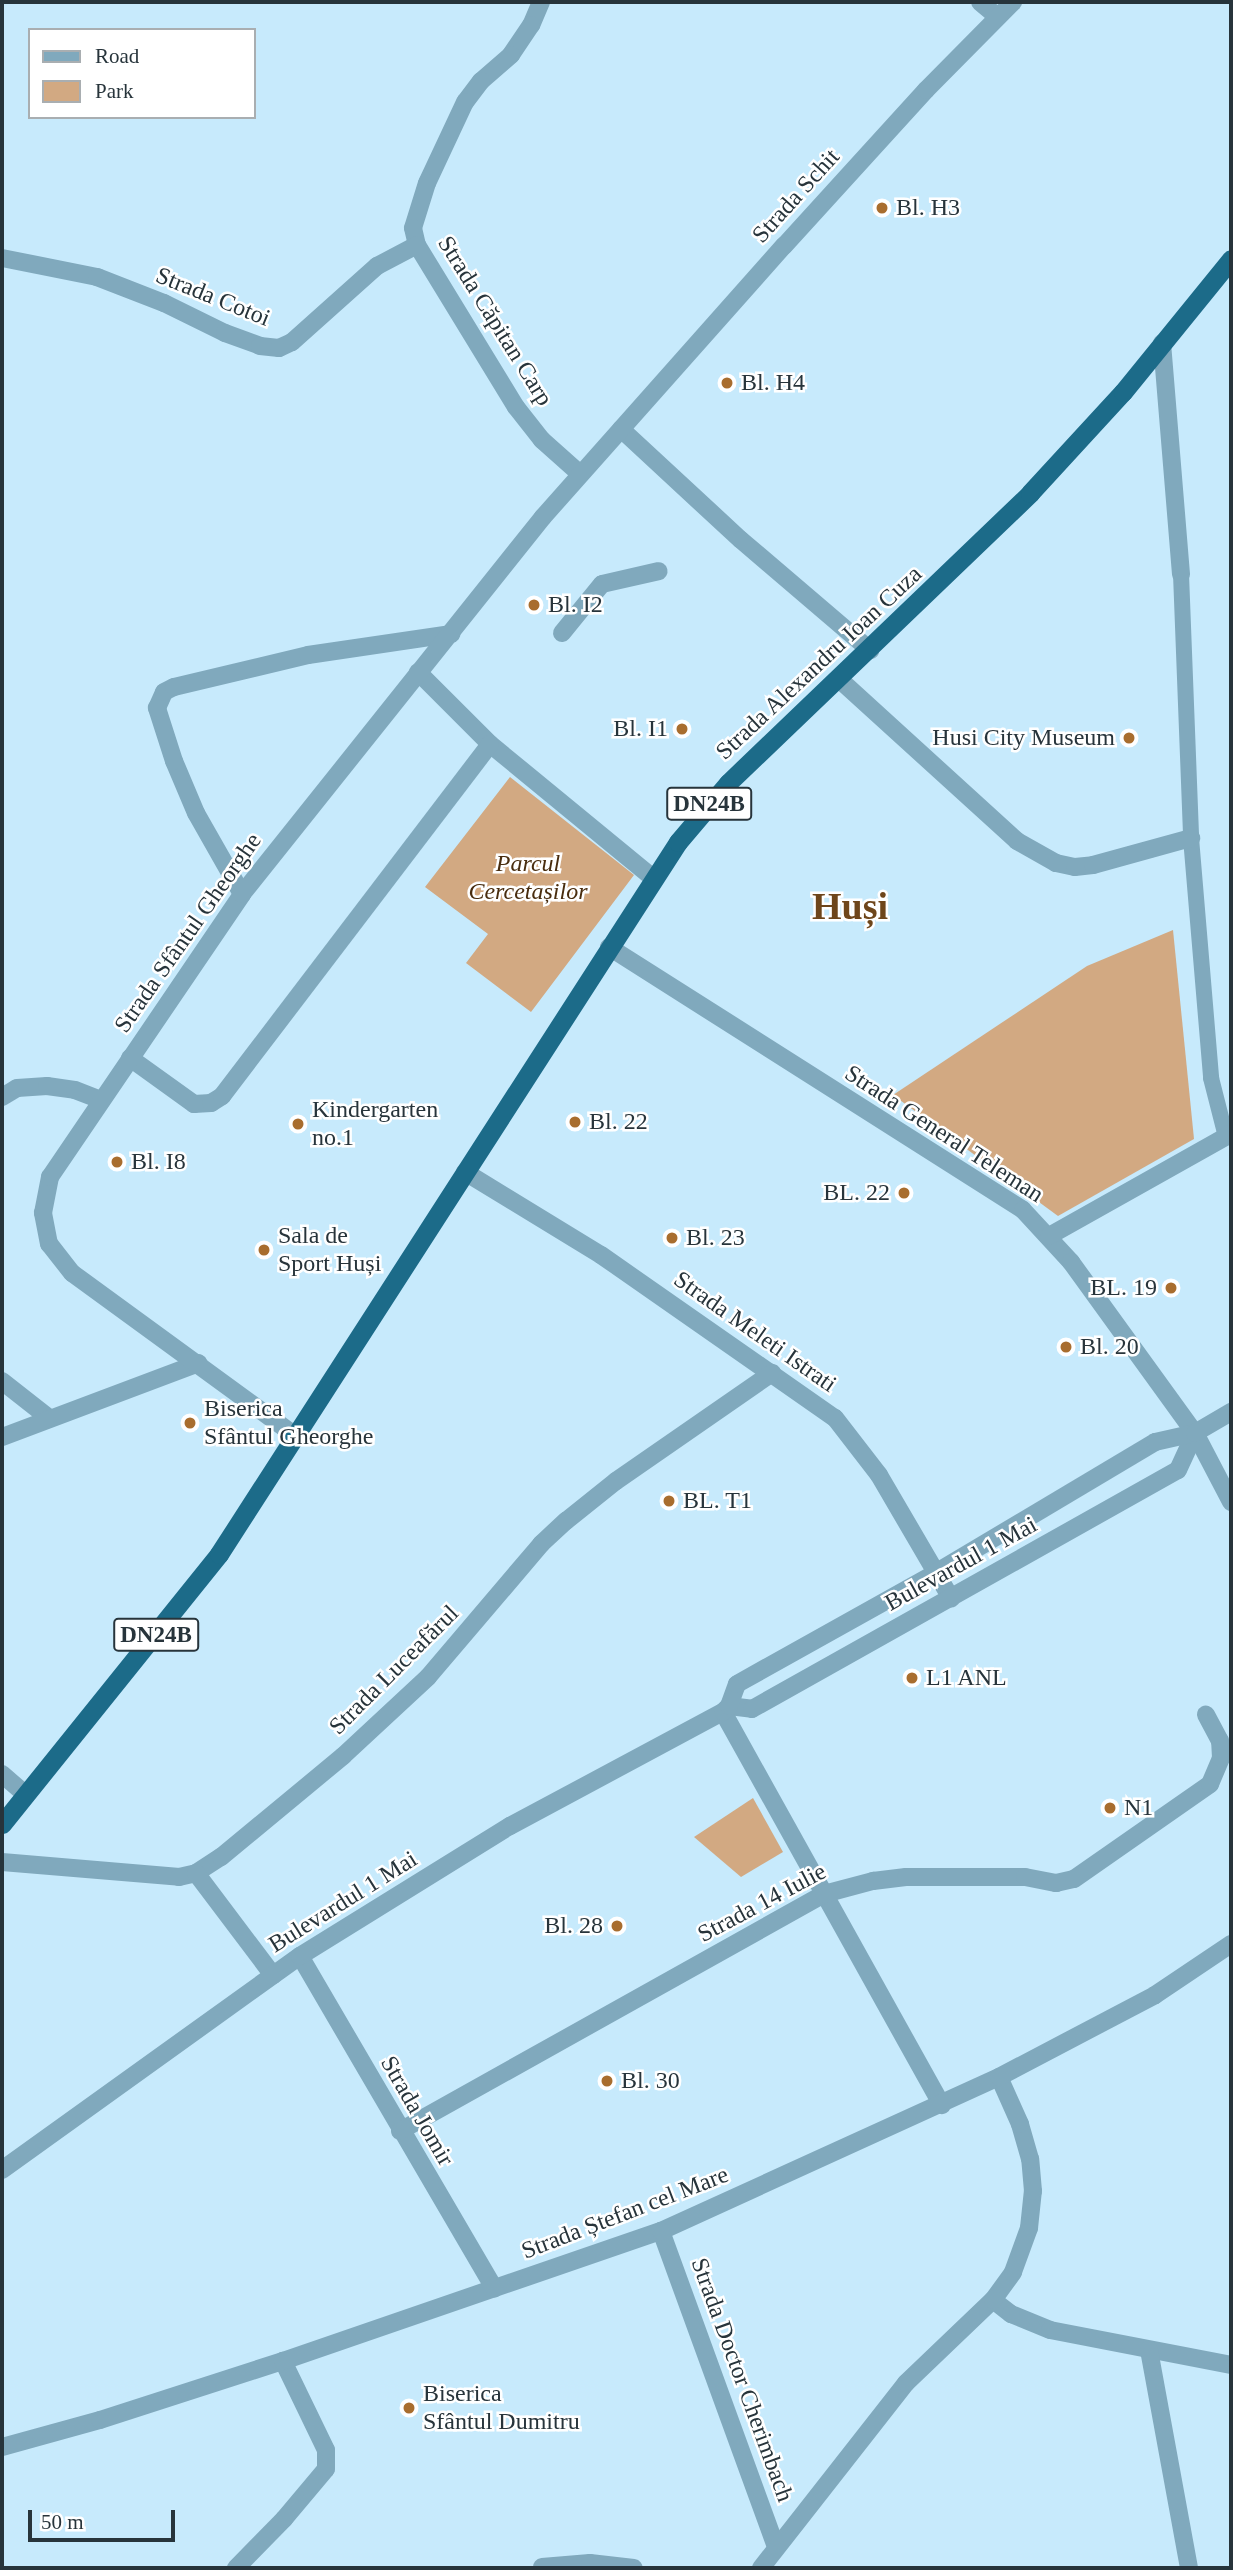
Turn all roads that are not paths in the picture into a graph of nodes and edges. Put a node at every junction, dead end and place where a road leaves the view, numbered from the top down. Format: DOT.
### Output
graph roads {
  1 [pos="541,2"];
  2 [pos="980,2"];
  3 [pos="1013,2"];
  4 [pos="998,17"];
  5 [pos="417,245"];
  6 [pos="2,258"];
  7 [pos="1231,259"];
  8 [pos="1162,343"];
  9 [pos="621,429"];
  10 [pos="579,473"];
  11 [pos="659,571"];
  12 [pos="1181,574"];
  13 [pos="562,633"];
  14 [pos="451,634"];
  15 [pos="870,650"];
  16 [pos="418,672"];
  17 [pos="839,679"];
  18 [pos="490,744"];
  19 [pos="1191,838"];
  20 [pos="653,878"];
  21 [pos="242,894"];
  22 [pos="609,947"];
  23 [pos="130,1058"];
  24 [pos="7,1088"];
  25 [pos="101,1100"];
  26 [pos="1228,1136"];
  27 [pos="465,1172"];
  28 [pos="1049,1236"];
  29 [pos="199,1363"];
  30 [pos="772,1373"];
  31 [pos="2,1381"];
  32 [pos="1231,1412"];
  33 [pos="49,1418"];
  34 [pos="2,1425"];
  35 [pos="21,1429"];
  36 [pos="1195,1433"];
  37 [pos="2,1437"];
  38 [pos="297,1437"];
  39 [pos="1231,1502"];
  40 [pos="937,1572"];
  41 [pos="951,1598"];
  42 [pos="726,1709"];
  43 [pos="1206,1715"];
  44 [pos="2,1774"];
  45 [pos="26,1795"];
  46 [pos="2,1824"];
  47 [pos="2,1862"];
  48 [pos="195,1873"];
  49 [pos="824,1894"];
  50 [pos="1231,1944"];
  51 [pos="300,1956"];
  52 [pos="273,1975"];
  53 [pos="999,2077"];
  54 [pos="942,2105"];
  55 [pos="400,2131"];
  56 [pos="2,2170"];
  57 [pos="661,2231"];
  58 [pos="494,2288"];
  59 [pos="993,2300"];
  60 [pos="1149,2350"];
  61 [pos="283,2361"];
  62 [pos="1231,2365"];
  63 [pos="2,2446"];
  64 [pos="776,2547"];
  65 [pos="542,2567"];
  66 [pos="236,2568"];
  67 [pos="634,2568"];
  68 [pos="761,2568"];
  69 [pos="1189,2568"];
  1 -- 5 [label="street, Strada Căpitan Carp"];
  2 -- 4 [label="street"];
  3 -- 4 [label="street, Strada Schit"];
  4 -- 9 [label="street, Strada Schit"];
  5 -- 6 [label="street, Strada Cotoi"];
  5 -- 10 [label="street, Strada Căpitan Carp"];
  7 -- 8 [label="highway, Strada Alexandru Ioan Cuza / DN24B"];
  8 -- 12 [label="street"];
  8 -- 15 [label="highway, Strada Alexandru Ioan Cuza / DN24B"];
  9 -- 10 [label="street, Strada Sfântul Gheorghe"];
  9 -- 15 [label="street"];
  10 -- 14 [label="street, Strada Sfântul Gheorghe"];
  11 -- 13 [label="street"];
  12 -- 19 [label="street"];
  14 -- 16 [label="street, Strada Sfântul Gheorghe"];
  14 -- 21 [label="street"];
  15 -- 17 [label="highway, Strada Alexandru Ioan Cuza / DN24B"];
  16 -- 18 [label="street"];
  16 -- 21 [label="street, Strada Sfântul Gheorghe"];
  17 -- 19 [label="street"];
  17 -- 20 [label="highway, Strada Alexandru Ioan Cuza / DN24B"];
  18 -- 20 [label="street"];
  18 -- 23 [label="street"];
  19 -- 26 [label="street"];
  20 -- 22 [label="highway, Strada Alexandru Ioan Cuza / DN24B"];
  21 -- 23 [label="street, Strada Sfântul Gheorghe"];
  22 -- 27 [label="highway, Strada Alexandru Ioan Cuza / DN24B"];
  22 -- 28 [label="street, Strada General Teleman"];
  23 -- 25 [label="street, Strada Sfântul Gheorghe"];
  24 -- 25 [label="street"];
  25 -- 29 [label="street, Strada Sfântul Gheorghe"];
  26 -- 28 [label="street"];
  27 -- 30 [label="street, Strada Meleti Istrati"];
  27 -- 38 [label="highway, Strada Alexandru Ioan Cuza / DN24B"];
  28 -- 36 [label="street, Strada General Teleman"];
  29 -- 33 [label="street"];
  29 -- 38 [label="street, Strada Sfântul Gheorghe"];
  30 -- 40 [label="street, Strada Meleti Istrati"];
  30 -- 48 [label="street, Strada Luceafărul"];
  31 -- 33 [label="street"];
  32 -- 36 [label="street, Bulevardul 1 Mai"];
  33 -- 35 [label="street"];
  34 -- 35 [label="street"];
  35 -- 37 [label="street"];
  36 -- 39 [label="street, Strada General Teleman"];
  36 -- 40 [label="street, Bulevardul 1 Mai"];
  36 -- 41 [label="street, Bulevardul 1 Mai"];
  38 -- 45 [label="highway, Strada Alexandru Ioan Cuza / DN24B"];
  40 -- 41 [label="street, Strada Meleti Istrati"];
  40 -- 42 [label="street, Bulevardul 1 Mai"];
  41 -- 42 [label="street, Bulevardul 1 Mai"];
  42 -- 49 [label="street"];
  42 -- 51 [label="street, Bulevardul 1 Mai"];
  43 -- 49 [label="street, Strada 14 Iulie"];
  44 -- 45 [label="street"];
  45 -- 46 [label="highway, Strada Alexandru Ioan Cuza / DN24B"];
  47 -- 48 [label="street, Strada Luceafărul"];
  48 -- 52 [label="street"];
  49 -- 54 [label="street"];
  49 -- 55 [label="street, Strada 14 Iulie"];
  50 -- 53 [label="street, Strada Ștefan cel Mare"];
  51 -- 52 [label="street, Bulevardul 1 Mai"];
  51 -- 55 [label="street, Strada Jomir"];
  52 -- 56 [label="street, Bulevardul 1 Mai"];
  53 -- 54 [label="street, Strada Ștefan cel Mare"];
  53 -- 59 [label="street"];
  54 -- 57 [label="street, Strada Ștefan cel Mare"];
  55 -- 58 [label="street, Strada Jomir"];
  57 -- 58 [label="street, Strada Ștefan cel Mare"];
  57 -- 64 [label="street, Strada Doctor Cherimbach"];
  58 -- 61 [label="street, Strada Ștefan cel Mare"];
  59 -- 60 [label="street"];
  59 -- 64 [label="street"];
  60 -- 62 [label="street"];
  60 -- 69 [label="street"];
  61 -- 63 [label="street, Strada Ștefan cel Mare"];
  61 -- 66 [label="street"];
  64 -- 68 [label="street"];
  65 -- 67 [label="street"];
}
